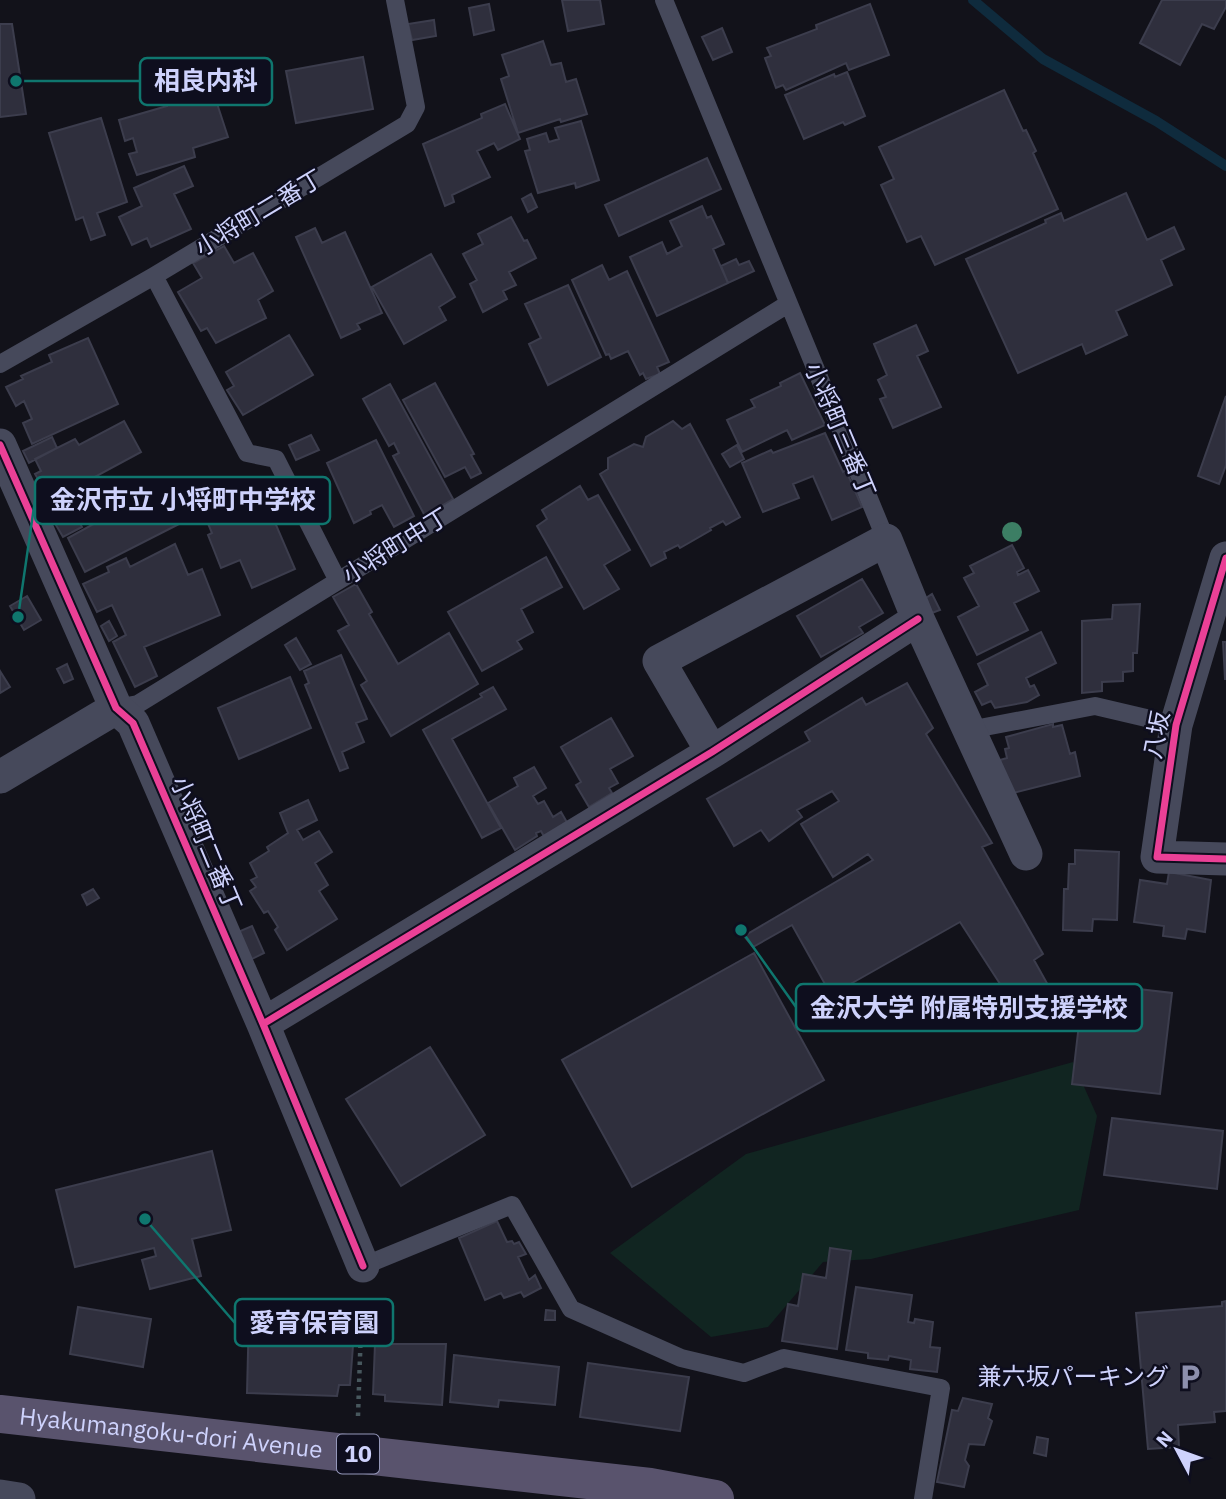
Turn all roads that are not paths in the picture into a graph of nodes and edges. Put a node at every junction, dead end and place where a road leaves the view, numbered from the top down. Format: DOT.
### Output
graph roads {
  1 [pos="395,0"];
  2 [pos="664,0"];
  3 [pos="154,276"];
  4 [pos="788,304"];
  5 [pos="0,364"];
  6 [pos="0,445"];
  7 [pos="886,540"];
  8 [pos="1226,558"];
  9 [pos="338,581"];
  10 [pos="918,619"];
  11 [pos="116,708"];
  12 [pos="1176,725"];
  13 [pos="969,730"];
  14 [pos="712,752"];
  15 [pos="0,777"];
  16 [pos="1026,854"];
  17 [pos="1226,859"];
  18 [pos="263,1024"];
  19 [pos="363,1266"];
  20 [pos="0,1413"];
  21 [pos="0,1496"];
  22 [pos="19,1499"];
  23 [pos="715,1499"];
  24 [pos="923,1499"];
  1 -- 3 [label="lane, 小将町二番丁"];
  2 -- 4 [label="lane, 小将町三番丁"];
  3 -- 5 [label="lane, 小将町二番丁"];
  3 -- 9 [label="lane"];
  4 -- 7 [label="lane, 小将町三番丁"];
  4 -- 9 [label="lane, 小将町中丁"];
  6 -- 11 [label="street, 小将町二番丁"];
  7 -- 10 [label="street, 小将町三番丁"];
  7 -- 14 [label="street"];
  8 -- 12 [label="street, 八坂"];
  9 -- 11 [label="lane, 小将町中丁"];
  10 -- 13 [label="street, 小将町三番丁"];
  10 -- 14 [label="street"];
  11 -- 15 [label="street, 小将町中丁"];
  11 -- 18 [label="street, 小将町二番丁"];
  12 -- 13 [label="lane"];
  12 -- 17 [label="street, 八坂"];
  13 -- 16 [label="street, 小将町三番丁"];
  14 -- 18 [label="street"];
  18 -- 19 [label="street, 小将町二番丁"];
  19 -- 24 [label="lane"];
  20 -- 23 [label="main road, Hyakumangoku-dori Avenue / 10"];
  21 -- 22 [label="street"];
}
